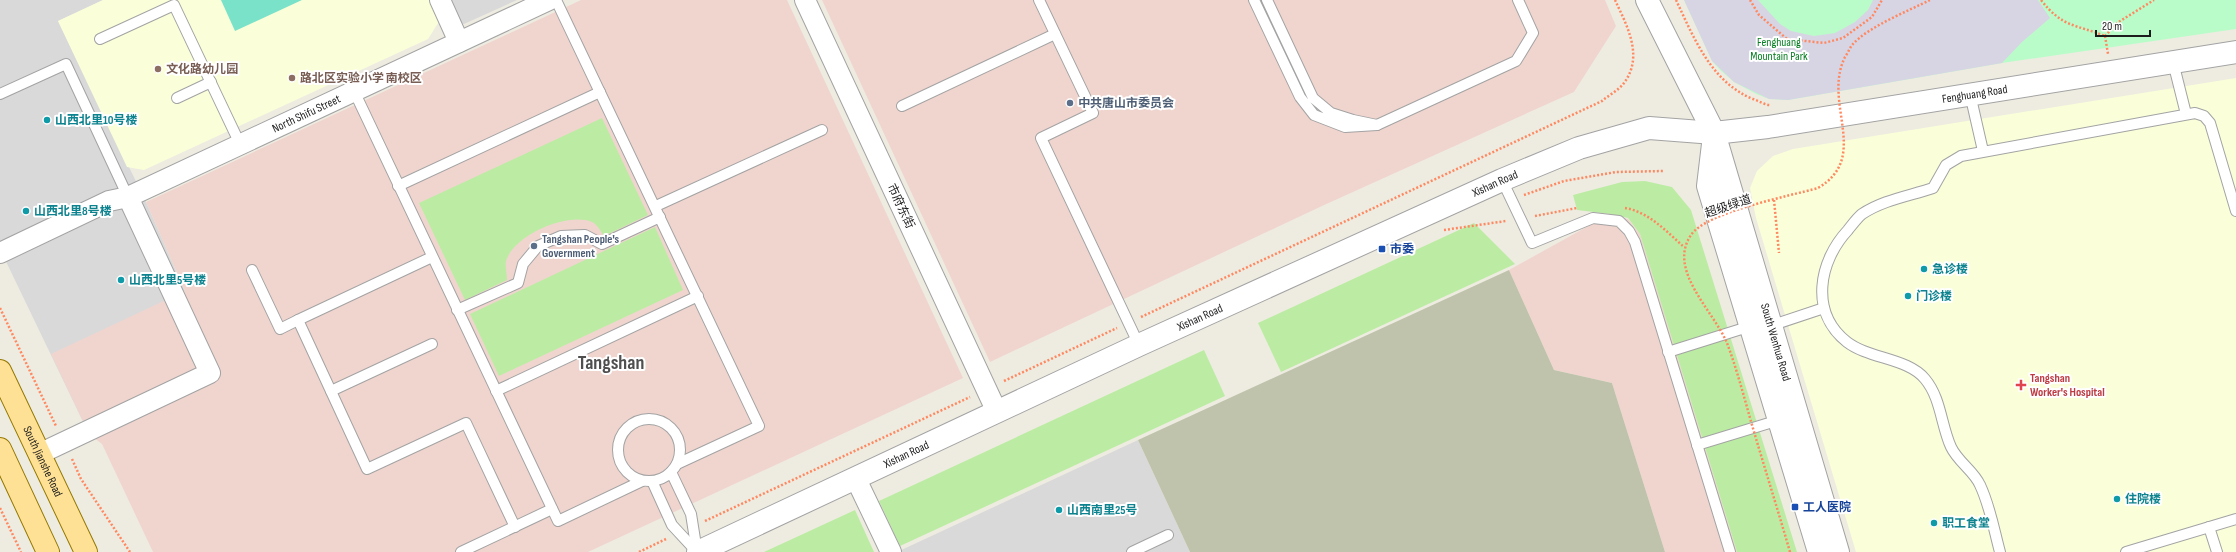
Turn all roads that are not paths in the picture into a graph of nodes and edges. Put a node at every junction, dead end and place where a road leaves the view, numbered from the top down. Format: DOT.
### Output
graph roads {
  1 [pos="440,0"];
  2 [pos="549,0"];
  3 [pos="556,0"];
  4 [pos="805,0"];
  5 [pos="1039,0"];
  6 [pos="1254,0"];
  7 [pos="1267,0"];
  8 [pos="1518,0"];
  9 [pos="1647,0"];
  10 [pos="1055,34"];
  11 [pos="100,39"];
  12 [pos="459,42"];
  13 [pos="2236,52"];
  14 [pos="2173,62"];
  15 [pos="211,82"];
  16 [pos="354,91"];
  17 [pos="600,92"];
  18 [pos="0,94"];
  19 [pos="1970,94"];
  20 [pos="176,98"];
  21 [pos="902,106"];
  22 [pos="2186,114"];
  23 [pos="1377,124"];
  24 [pos="822,130"];
  25 [pos="1714,132"];
  26 [pos="240,144"];
  27 [pos="1983,152"];
  28 [pos="1502,180"];
  29 [pos="398,186"];
  30 [pos="128,197"];
  31 [pos="656,206"];
  32 [pos="2236,211"];
  33 [pos="660,216"];
  34 [pos="0,253"];
  35 [pos="432,257"];
  36 [pos="0,264"];
  37 [pos="252,270"];
  38 [pos="698,296"];
  39 [pos="1824,308"];
  40 [pos="457,310"];
  41 [pos="298,320"];
  42 [pos="1761,326"];
  43 [pos="432,344"];
  44 [pos="1139,345"];
  45 [pos="1668,352"];
  46 [pos="0,371"];
  47 [pos="331,391"];
  48 [pos="496,391"];
  49 [pos="997,412"];
  50 [pos="1779,420"];
  51 [pos="1697,445"];
  52 [pos="0,449"];
  53 [pos="39,454"];
  54 [pos="674,468"];
  55 [pos="856,478"];
  56 [pos="647,481"];
  57 [pos="552,509"];
  58 [pos="2236,519"];
  59 [pos="515,527"];
  60 [pos="2209,527"];
  61 [pos="1168,535"];
  62 [pos="48,552"];
  63 [pos="86,552"];
  64 [pos="461,552"];
  65 [pos="698,552"];
  66 [pos="890,552"];
  67 [pos="1132,552"];
  68 [pos="1730,552"];
  69 [pos="1819,552"];
  70 [pos="1838,552"];
  71 [pos="2000,552"];
  72 [pos="2126,552"];
  73 [pos="2217,552"];
  1 -- 12 [label="street"];
  2 -- 12 [label="street, North Shifu Street"];
  3 -- 17 [label="lane"];
  4 -- 49 [label="street, 市府东街"];
  5 -- 10 [label="lane"];
  6 -- 23 [label="lane"];
  7 -- 23 [label="lane"];
  8 -- 23 [label="lane"];
  9 -- 25 [label="street"];
  10 -- 21 [label="lane"];
  10 -- 44 [label="lane"];
  11 -- 15 [label="lane"];
  12 -- 16 [label="street, North Shifu Street"];
  13 -- 14 [label="street, Fenghuang Road"];
  14 -- 19 [label="street, Fenghuang Road"];
  14 -- 22 [label="lane"];
  15 -- 20 [label="lane"];
  15 -- 26 [label="lane"];
  16 -- 26 [label="street, North Shifu Street"];
  16 -- 29 [label="lane"];
  17 -- 29 [label="lane"];
  17 -- 31 [label="lane"];
  18 -- 30 [label="lane"];
  19 -- 25 [label="street, Fenghuang Road"];
  19 -- 27 [label="lane"];
  22 -- 27 [label="lane"];
  22 -- 32 [label="lane"];
  24 -- 31 [label="lane"];
  25 -- 28 [label="street, Xishan Road"];
  25 -- 42 [label="street, South Wenhua Road"];
  26 -- 30 [label="street, North Shifu Street"];
  27 -- 39 [label="lane"];
  28 -- 44 [label="street, Xishan Road"];
  28 -- 45 [label="lane"];
  29 -- 35 [label="lane"];
  30 -- 34 [label="street, North Shifu Street"];
  30 -- 36 [label="street, North Shifu Street"];
  30 -- 53 [label="street"];
  31 -- 33 [label="lane"];
  33 -- 38 [label="lane"];
  33 -- 40 [label="lane"];
  35 -- 40 [label="lane"];
  35 -- 41 [label="lane"];
  37 -- 41 [label="lane"];
  38 -- 48 [label="lane"];
  38 -- 54 [label="lane"];
  39 -- 42 [label="lane"];
  39 -- 71 [label="lane"];
  40 -- 48 [label="lane"];
  41 -- 47 [label="lane"];
  42 -- 45 [label="lane"];
  42 -- 50 [label="street, South Wenhua Road"];
  42 -- 70 [label="street, South Wenhua Road"];
  43 -- 47 [label="lane"];
  44 -- 49 [label="street, Xishan Road"];
  45 -- 51 [label="lane"];
  46 -- 53 [label="main road, South Jianshe Road"];
  47 -- 59 [label="lane"];
  48 -- 57 [label="lane"];
  49 -- 55 [label="street, Xishan Road"];
  50 -- 51 [label="lane"];
  50 -- 69 [label="street, South Wenhua Road"];
  51 -- 68 [label="lane"];
  52 -- 62 [label="main road"];
  53 -- 63 [label="main road, South Jianshe Road"];
  54 -- 56 [label="lane"];
  54 -- 56 [label="lane"];
  54 -- 65 [label="lane"];
  55 -- 65 [label="street, Xishan Road"];
  55 -- 66 [label="street"];
  56 -- 57 [label="lane"];
  56 -- 65 [label="lane"];
  57 -- 59 [label="lane"];
  58 -- 60 [label="lane"];
  59 -- 64 [label="lane"];
  60 -- 72 [label="lane"];
  60 -- 73 [label="lane"];
  61 -- 67 [label="lane"];
}
